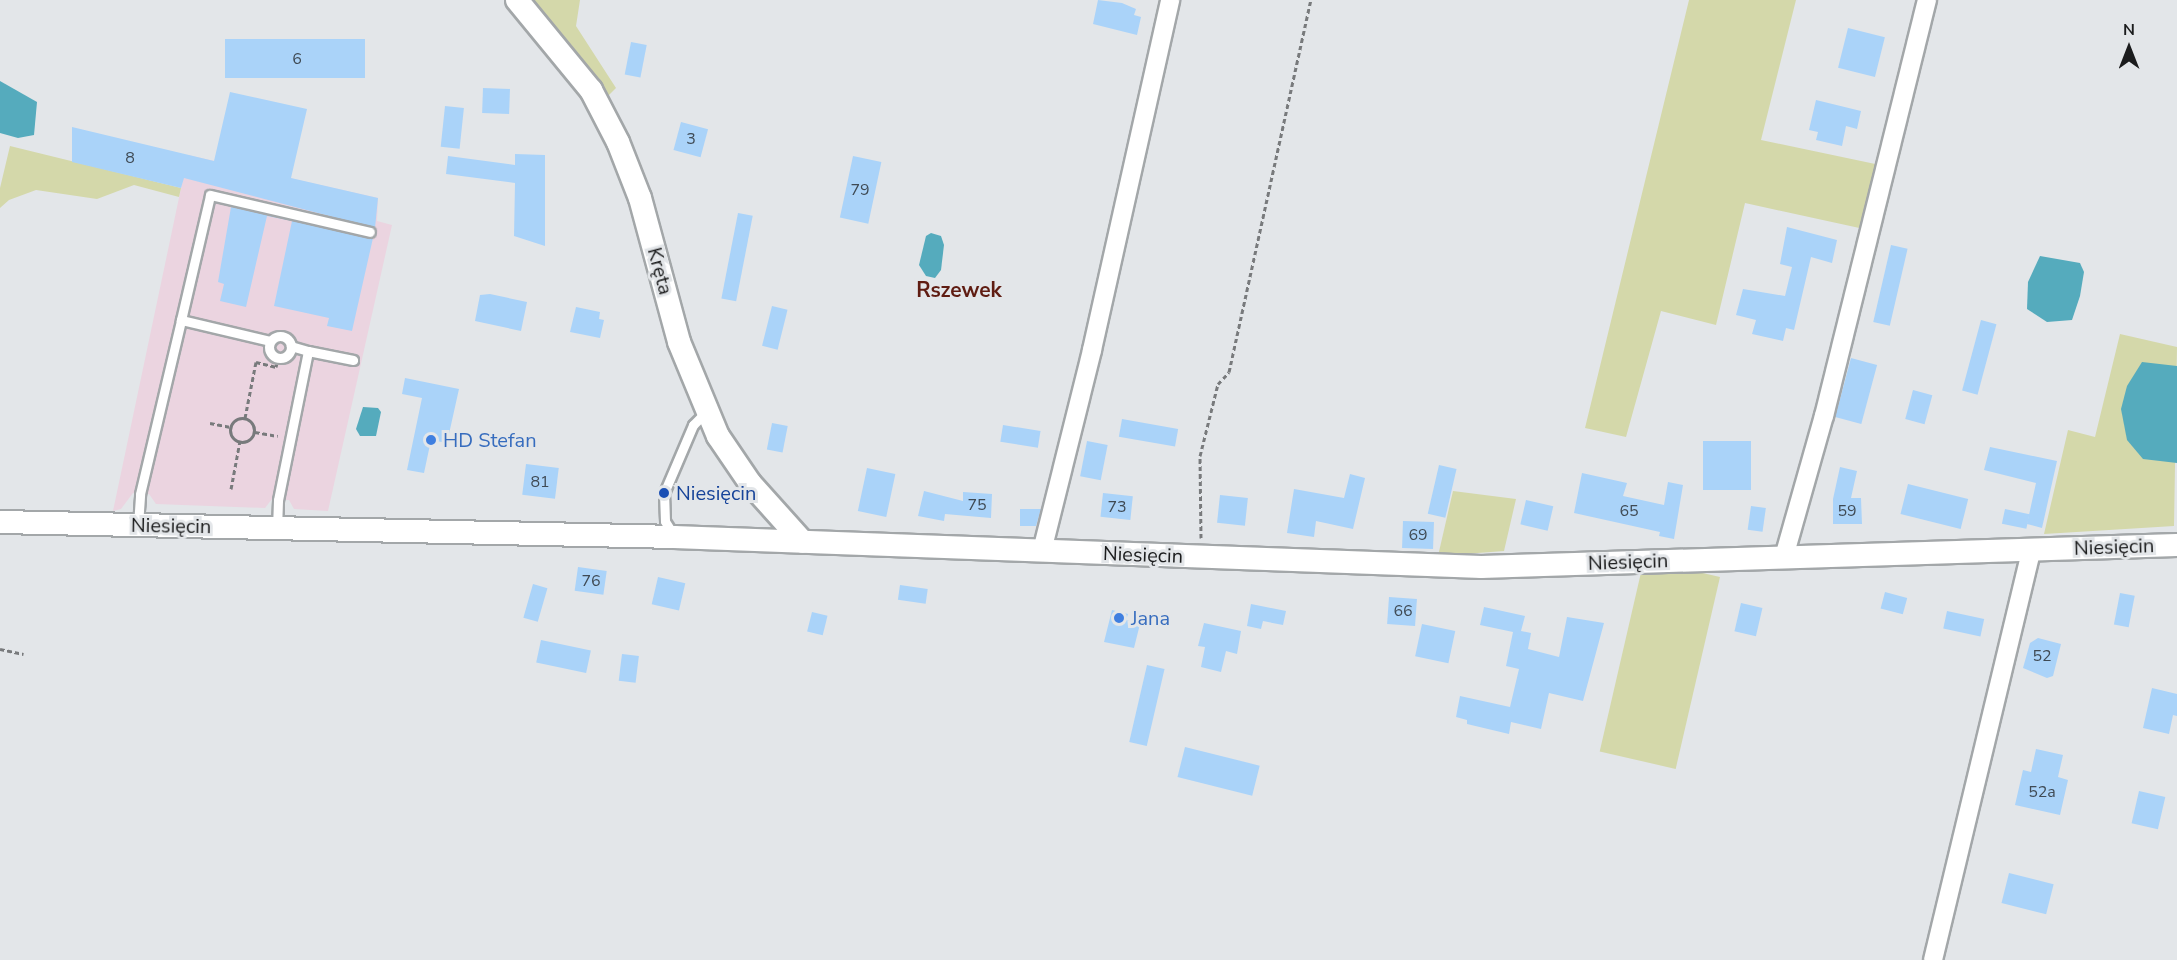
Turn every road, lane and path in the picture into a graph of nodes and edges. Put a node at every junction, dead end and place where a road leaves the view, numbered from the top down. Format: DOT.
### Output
graph roads {
  1 [pos="517,0"];
  2 [pos="1170,0"];
  3 [pos="1311,0"];
  4 [pos="1927,0"];
  5 [pos="370,232"];
  6 [pos="181,320"];
  7 [pos="270,341"];
  8 [pos="291,346"];
  9 [pos="308,351"];
  10 [pos="278,358"];
  11 [pos="353,360"];
  12 [pos="706,412"];
  13 [pos="245,418"];
  14 [pos="210,423"];
  15 [pos="231,427"];
  16 [pos="254,432"];
  17 [pos="280,437"];
  18 [pos="240,441"];
  19 [pos="231,489"];
  20 [pos="0,522"];
  21 [pos="138,525"];
  22 [pos="277,529"];
  23 [pos="674,537"];
  24 [pos="803,542"];
  25 [pos="2177,545"];
  26 [pos="2032,549"];
  27 [pos="1042,551"];
  28 [pos="1784,557"];
  29 [pos="1201,558"];
  30 [pos="0,649"];
  31 [pos="23,654"];
  32 [pos="1934,960"];
  1 -- 12 [label="street, Kręta"];
  2 -- 27 [label="street"];
  3 -- 29 [label="path"];
  4 -- 28 [label="street"];
  5 -- 6 [label="lane"];
  6 -- 7 [label="lane"];
  6 -- 21 [label="lane"];
  7 -- 8 [label="lane"];
  7 -- 10 [label="lane"];
  8 -- 9 [label="lane"];
  8 -- 10 [label="lane"];
  9 -- 11 [label="lane"];
  9 -- 22 [label="lane"];
  10 -- 13 [label="path"];
  12 -- 23 [label="lane"];
  12 -- 24 [label="street, Kręta"];
  13 -- 15 [label="path"];
  13 -- 16 [label="path"];
  14 -- 15 [label="path"];
  15 -- 18 [label="path"];
  16 -- 17 [label="path"];
  16 -- 18 [label="path"];
  18 -- 19 [label="path"];
  20 -- 21 [label="street, Niesięcin"];
  21 -- 22 [label="street, Niesięcin"];
  22 -- 23 [label="street, Niesięcin"];
  23 -- 24 [label="street, Niesięcin"];
  24 -- 27 [label="street, Niesięcin"];
  25 -- 26 [label="street, Niesięcin"];
  26 -- 28 [label="street, Niesięcin"];
  26 -- 32 [label="street"];
  27 -- 29 [label="street, Niesięcin"];
  28 -- 29 [label="street, Niesięcin"];
  30 -- 31 [label="path"];
}
